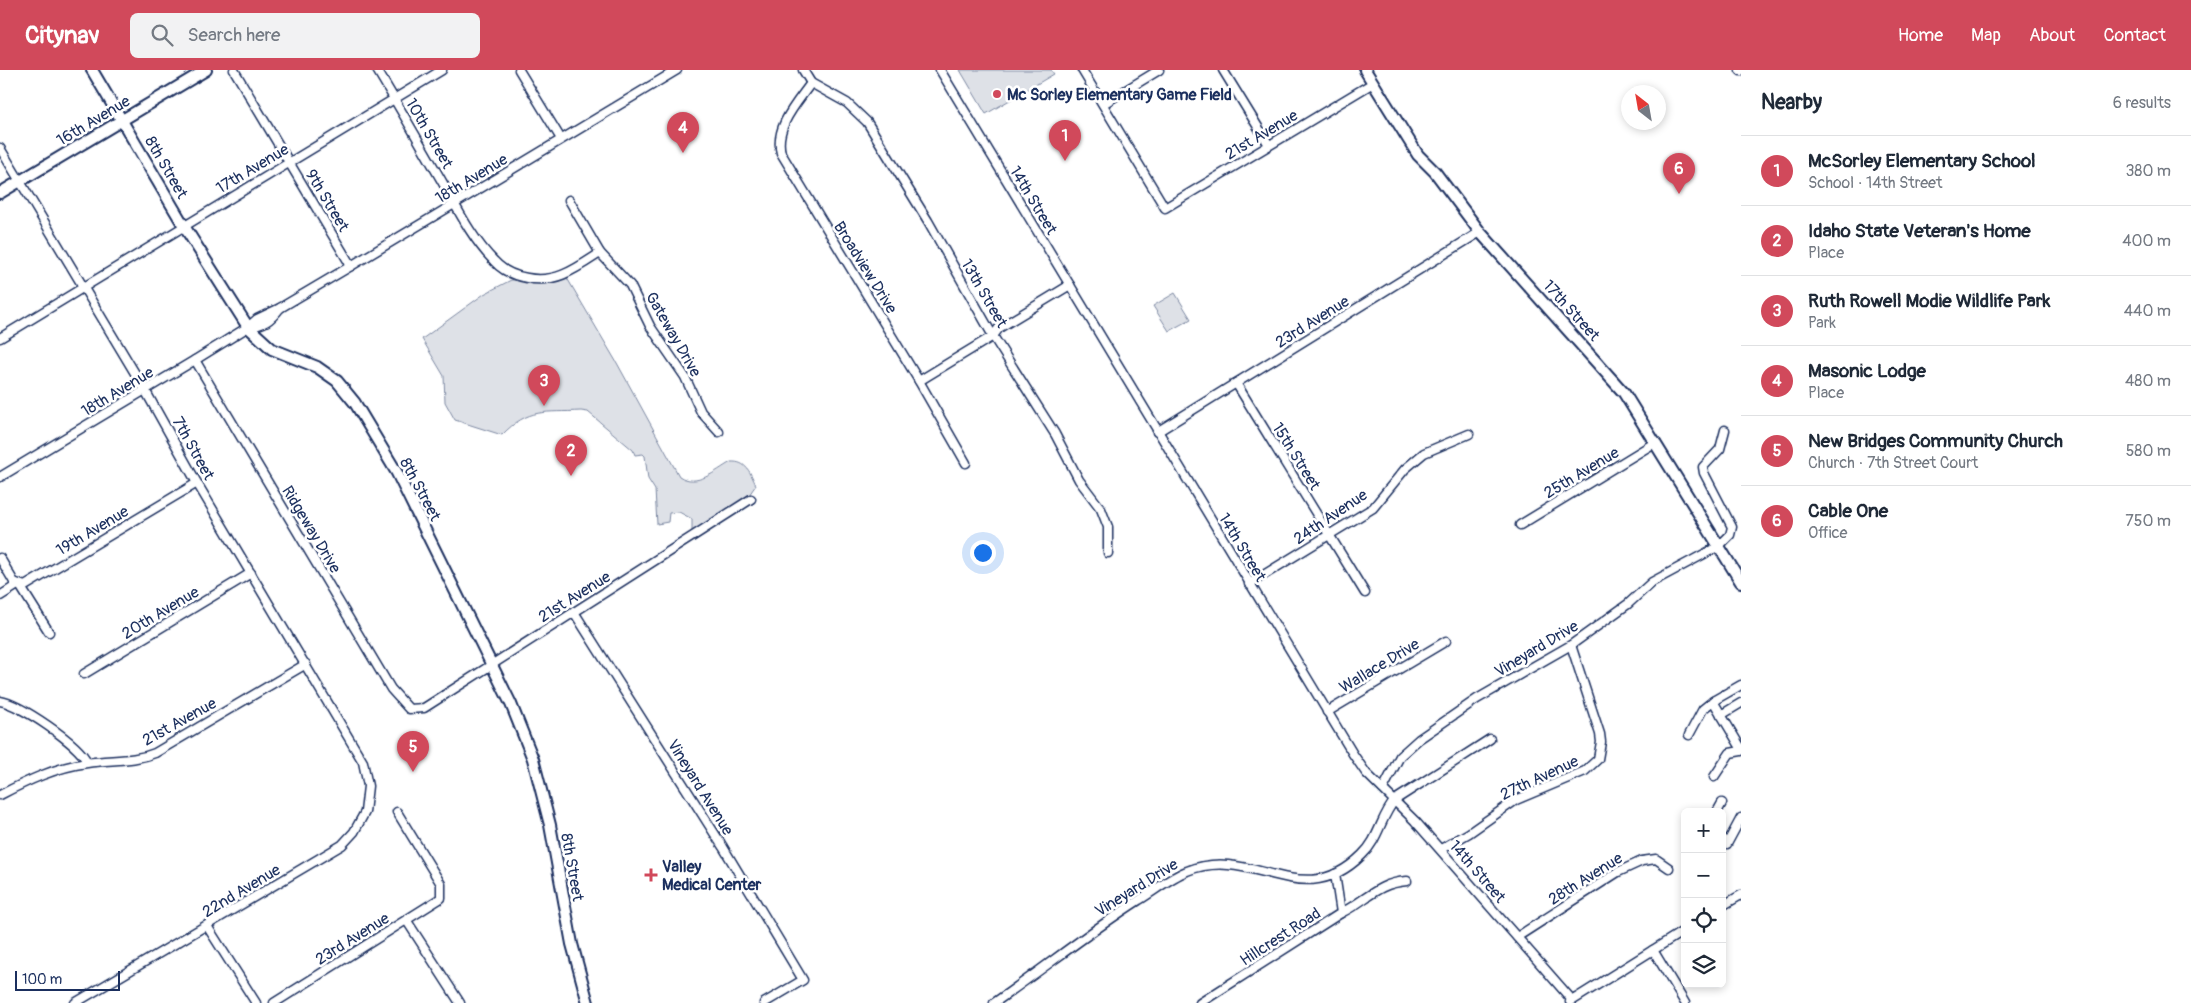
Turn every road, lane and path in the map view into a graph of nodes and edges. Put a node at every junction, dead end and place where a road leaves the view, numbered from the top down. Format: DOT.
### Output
graph roads {
  1 [pos="92,70"];
  2 [pos="206,70"];
  3 [pos="234,70"];
  4 [pos="377,70"];
  5 [pos="442,70"];
  6 [pos="520,70"];
  7 [pos="676,70"];
  8 [pos="803,70"];
  9 [pos="940,70"];
  10 [pos="1082,70"];
  11 [pos="1159,70"];
  12 [pos="1223,70"];
  13 [pos="1365,70"];
  14 [pos="664,73"];
  15 [pos="811,83"];
  16 [pos="1373,83"];
  17 [pos="394,98"];
  18 [pos="1103,104"];
  19 [pos="122,120"];
  20 [pos="561,139"];
  21 [pos="1269,145"];
  22 [pos="0,148"];
  23 [pos="289,162"];
  24 [pos="20,181"];
  25 [pos="0,193"];
  26 [pos="569,200"];
  27 [pos="455,204"];
  28 [pos="184,226"];
  29 [pos="1480,232"];
  30 [pos="600,253"];
  31 [pos="351,266"];
  32 [pos="1070,286"];
  33 [pos="84,287"];
  34 [pos="248,327"];
  35 [pos="993,336"];
  36 [pos="0,338"];
  37 [pos="195,360"];
  38 [pos="919,380"];
  39 [pos="1236,383"];
  40 [pos="145,390"];
  41 [pos="1725,430"];
  42 [pos="719,432"];
  43 [pos="1157,432"];
  44 [pos="1469,434"];
  45 [pos="1656,442"];
  46 [pos="966,463"];
  47 [pos="0,477"];
  48 [pos="197,483"];
  49 [pos="752,499"];
  50 [pos="1520,525"];
  51 [pos="1329,535"];
  52 [pos="1719,546"];
  53 [pos="1108,553"];
  54 [pos="0,558"];
  55 [pos="251,573"];
  56 [pos="1741,582"];
  57 [pos="19,584"];
  58 [pos="1249,584"];
  59 [pos="1365,593"];
  60 [pos="0,596"];
  61 [pos="574,612"];
  62 [pos="49,632"];
  63 [pos="1446,641"];
  64 [pos="1571,646"];
  65 [pos="306,664"];
  66 [pos="491,664"];
  67 [pos="84,674"];
  68 [pos="1741,685"];
  69 [pos="0,700"];
  70 [pos="1713,701"];
  71 [pos="1741,703"];
  72 [pos="409,709"];
  73 [pos="1327,712"];
  74 [pos="1721,715"];
  75 [pos="1689,735"];
  76 [pos="1490,738"];
  77 [pos="1741,749"];
  78 [pos="88,762"];
  79 [pos="363,762"];
  80 [pos="1714,778"];
  81 [pos="1383,789"];
  82 [pos="0,795"];
  83 [pos="1395,800"];
  84 [pos="1722,803"];
  85 [pos="1719,808"];
  86 [pos="397,812"];
  87 [pos="1741,818"];
  88 [pos="1726,842"];
  89 [pos="1441,849"];
  90 [pos="1670,868"];
  91 [pos="1335,874"];
  92 [pos="1407,881"];
  93 [pos="1741,895"];
  94 [pos="1726,904"];
  95 [pos="1340,913"];
  96 [pos="406,921"];
  97 [pos="207,926"];
  98 [pos="1681,932"];
  99 [pos="1517,937"];
  100 [pos="1653,950"];
  101 [pos="1570,1002"];
  102 [pos="75,1003"];
  103 [pos="256,1003"];
  104 [pos="274,1003"];
  105 [pos="460,1003"];
  106 [pos="588,1003"];
  107 [pos="765,1003"];
  108 [pos="994,1003"];
  109 [pos="1200,1003"];
  110 [pos="1686,1003"];
  1 -- 19 [label="main road, 8th Street"];
  2 -- 19 [label="main road, 16th Avenue"];
  3 -- 23 [label="street, 9th Street"];
  4 -- 17 [label="street, 10th Street"];
  5 -- 17 [label="street, 17th Avenue"];
  6 -- 20 [label="street"];
  7 -- 14 [label="street, 18th Avenue"];
  8 -- 15 [label="street, 13th Street"];
  9 -- 32 [label="street, 14th Street"];
  10 -- 18 [label="street"];
  11 -- 18 [label="street"];
  12 -- 21 [label="street"];
  13 -- 16 [label="main road, 17th Street"];
  14 -- 20 [label="street, 18th Avenue"];
  15 -- 35 [label="street, 13th Street"];
  15 -- 38 [label="street, Broadview Drive"];
  16 -- 21 [label="street, 21st Avenue"];
  16 -- 29 [label="main road, 17th Street"];
  17 -- 23 [label="street, 17th Avenue"];
  17 -- 27 [label="street, 10th Street"];
  18 -- 21 [label="street, 21st Avenue"];
  19 -- 24 [label="main road, 16th Avenue"];
  19 -- 28 [label="main road, 8th Street"];
  20 -- 27 [label="street, 18th Avenue"];
  22 -- 24 [label="street, 7th Street"];
  23 -- 28 [label="street, 17th Avenue"];
  23 -- 31 [label="street, 9th Street"];
  24 -- 25 [label="main road, 16th Avenue"];
  24 -- 33 [label="street, 7th Street"];
  26 -- 30 [label="street, Gateway Drive"];
  27 -- 30 [label="street, 10th Street"];
  27 -- 31 [label="street, 18th Avenue"];
  28 -- 33 [label="street, 17th Avenue"];
  28 -- 34 [label="main road, 8th Street"];
  29 -- 39 [label="street, 23rd Avenue"];
  29 -- 45 [label="main road, 17th Street"];
  30 -- 42 [label="street, Gateway Drive"];
  31 -- 34 [label="street, 18th Avenue"];
  32 -- 35 [label="street"];
  32 -- 43 [label="street, 14th Street"];
  33 -- 36 [label="street, 17th Avenue"];
  33 -- 40 [label="street, 7th Street"];
  34 -- 37 [label="street, 18th Avenue"];
  34 -- 66 [label="main road, 8th Street"];
  35 -- 38 [label="street"];
  35 -- 53 [label="street, 13th Street"];
  37 -- 40 [label="street, 18th Avenue"];
  37 -- 72 [label="street, Ridgeway Drive"];
  38 -- 46 [label="street, Broadview Drive"];
  39 -- 43 [label="street, 23rd Avenue"];
  39 -- 51 [label="street, 15th Street"];
  40 -- 47 [label="street, 18th Avenue"];
  40 -- 48 [label="street, 7th Street"];
  41 -- 52 [label="street"];
  43 -- 58 [label="street, 14th Street"];
  44 -- 51 [label="street, 24th Avenue"];
  45 -- 50 [label="street, 25th Avenue"];
  45 -- 52 [label="main road, 17th Street"];
  48 -- 55 [label="street, 7th Street"];
  48 -- 57 [label="street, 19th Avenue"];
  49 -- 61 [label="street, 21st Avenue"];
  51 -- 58 [label="street, 24th Avenue"];
  51 -- 59 [label="street, 15th Street"];
  52 -- 56 [label="main road, 17th Street"];
  52 -- 64 [label="street, Vineyard Drive"];
  54 -- 57 [label="street"];
  55 -- 65 [label="street, 7th Street"];
  55 -- 67 [label="street, 20th Avenue"];
  57 -- 60 [label="street, 19th Avenue"];
  57 -- 62 [label="street"];
  58 -- 73 [label="street, 14th Street"];
  61 -- 66 [label="street, 21st Avenue"];
  61 -- 107 [label="street, Vineyard Avenue"];
  63 -- 73 [label="street, Wallace Drive"];
  64 -- 81 [label="street, Vineyard Drive"];
  64 -- 89 [label="street, 27th Avenue"];
  65 -- 78 [label="street, 21st Avenue"];
  65 -- 79 [label="street, 7th Street"];
  66 -- 72 [label="street, 21st Avenue"];
  66 -- 106 [label="main road, 8th Street"];
  68 -- 70 [label="street"];
  69 -- 78 [label="street"];
  70 -- 74 [label="street"];
  70 -- 75 [label="street"];
  71 -- 74 [label="street"];
  73 -- 81 [label="street, 14th Street"];
  74 -- 77 [label="street"];
  76 -- 83 [label="street"];
  77 -- 80 [label="street"];
  78 -- 82 [label="street, 21st Avenue"];
  79 -- 97 [label="street, 22nd Avenue"];
  81 -- 83 [label="street, 14th Street"];
  83 -- 89 [label="street, 14th Street"];
  83 -- 91 [label="street, Vineyard Drive"];
  84 -- 85 [label="street"];
  86 -- 96 [label="street, 23rd Avenue"];
  87 -- 88 [label="street"];
  89 -- 99 [label="street, 14th Street"];
  90 -- 99 [label="street, 28th Avenue"];
  91 -- 95 [label="street, Hillcrest Road"];
  91 -- 108 [label="street, Vineyard Drive"];
  92 -- 95 [label="street"];
  93 -- 94 [label="street"];
  95 -- 109 [label="street, Hillcrest Road"];
  96 -- 104 [label="street, 23rd Avenue"];
  96 -- 105 [label="street"];
  97 -- 102 [label="street, 22nd Avenue"];
  97 -- 103 [label="street"];
  98 -- 100 [label="street"];
  99 -- 101 [label="street, 14th Street"];
  100 -- 101 [label="street"];
  100 -- 110 [label="street"];
}
